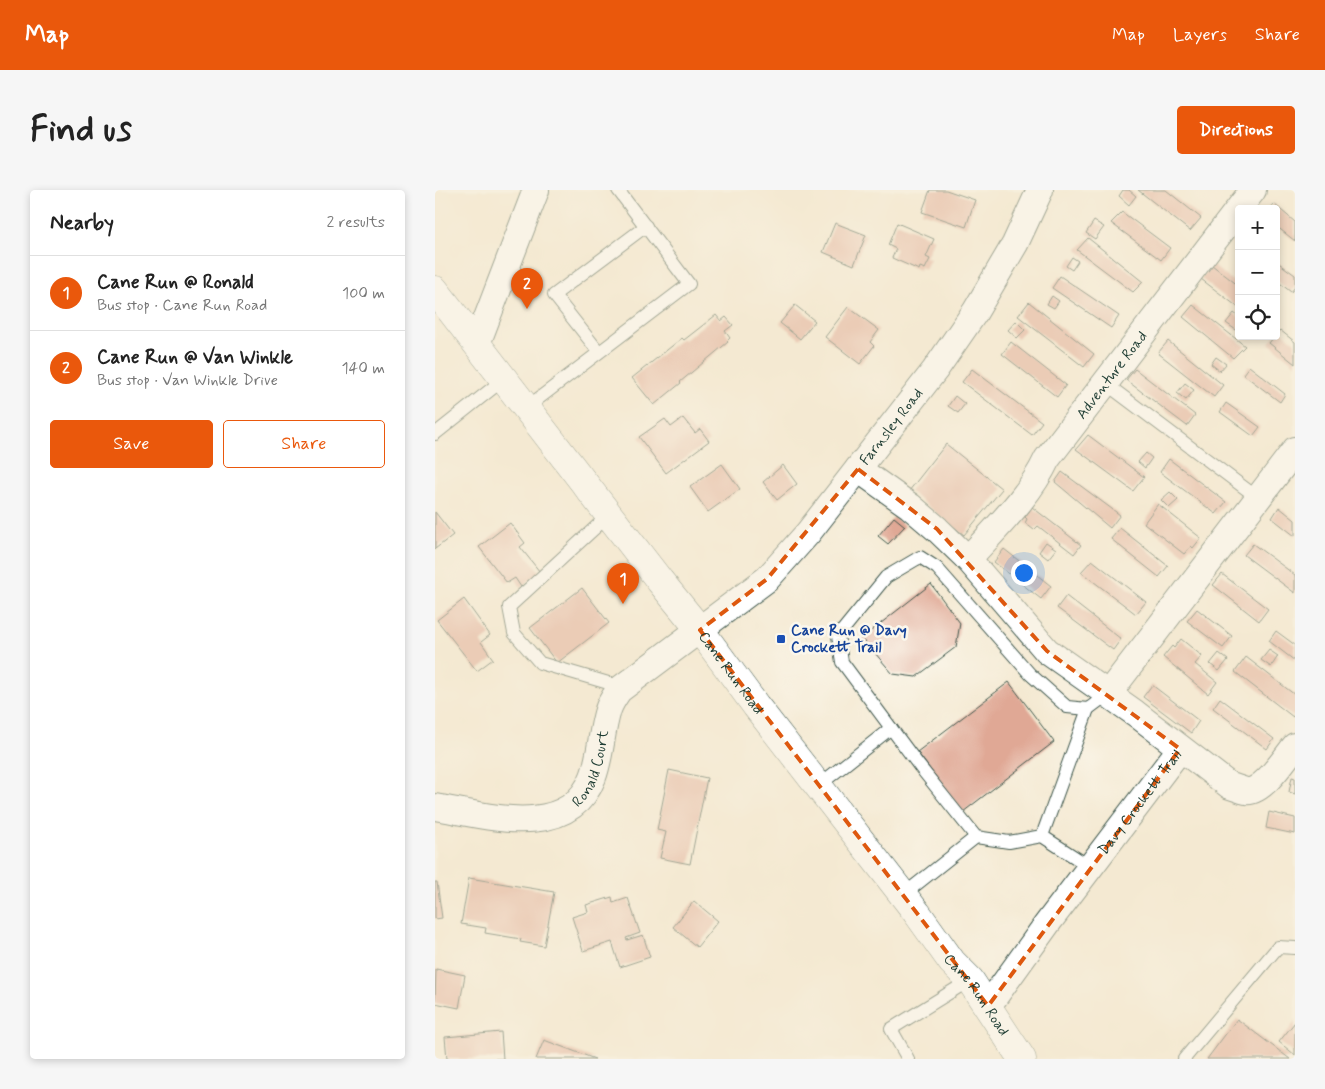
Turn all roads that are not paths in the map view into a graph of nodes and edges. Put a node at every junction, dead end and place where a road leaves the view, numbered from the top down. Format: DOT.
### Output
graph roads {
  1 [pos="536,190"];
  2 [pos="618,190"];
  3 [pos="1040,190"];
  4 [pos="1253,190"];
  5 [pos="645,226"];
  6 [pos="435,290"];
  7 [pos="477,344"];
  8 [pos="599,352"];
  9 [pos="504,379"];
  10 [pos="1105,383"];
  11 [pos="526,408"];
  12 [pos="435,434"];
  13 [pos="1295,450"];
  14 [pos="858,469"];
  15 [pos="1258,498"];
  16 [pos="609,515"];
  17 [pos="968,559"];
  18 [pos="700,630"];
  19 [pos="622,687"];
  20 [pos="1098,701"];
  21 [pos="891,728"];
  22 [pos="1295,746"];
  23 [pos="1180,749"];
  24 [pos="818,786"];
  25 [pos="435,806"];
  26 [pos="1042,836"];
  27 [pos="976,837"];
  28 [pos="1090,867"];
  29 [pos="903,895"];
  30 [pos="1295,948"];
  31 [pos="970,980"];
  32 [pos="988,1006"];
  33 [pos="908,1059"];
  34 [pos="1022,1059"];
  35 [pos="1184,1059"];
  1 -- 7 [label="street"];
  2 -- 5 [label="lane"];
  3 -- 14 [label="street, Farnsley Road"];
  4 -- 10 [label="street, Adventure Road"];
  5 -- 8 [label="lane"];
  5 -- 8 [label="lane"];
  6 -- 7 [label="highway, Cane Run Road"];
  7 -- 9 [label="highway, Cane Run Road"];
  8 -- 11 [label="lane"];
  9 -- 11 [label="highway, Cane Run Road"];
  9 -- 12 [label="lane"];
  10 -- 15 [label="lane"];
  10 -- 17 [label="street, Adventure Road"];
  11 -- 16 [label="highway, Cane Run Road"];
  13 -- 15 [label="street"];
  14 -- 17 [label="street"];
  14 -- 18 [label="street, Farnsley Road"];
  15 -- 20 [label="street"];
  16 -- 18 [label="highway, Cane Run Road"];
  16 -- 19 [label="lane"];
  17 -- 20 [label="street"];
  18 -- 19 [label="street, Ronald Court"];
  18 -- 24 [label="highway, Cane Run Road"];
  19 -- 25 [label="street, Ronald Court"];
  20 -- 21 [label="lane"];
  20 -- 23 [label="street, Davy Crockett Trail"];
  20 -- 26 [label="lane"];
  21 -- 24 [label="lane"];
  21 -- 27 [label="lane"];
  22 -- 23 [label="street"];
  23 -- 28 [label="street, Davy Crockett Trail"];
  24 -- 29 [label="highway, Cane Run Road"];
  26 -- 27 [label="lane"];
  26 -- 28 [label="lane"];
  27 -- 29 [label="lane"];
  28 -- 32 [label="street, Davy Crockett Trail"];
  29 -- 31 [label="highway, Cane Run Road"];
  30 -- 35 [label="lane"];
  31 -- 32 [label="highway, Cane Run Road"];
  31 -- 33 [label="lane"];
  32 -- 34 [label="highway, Cane Run Road"];
}
